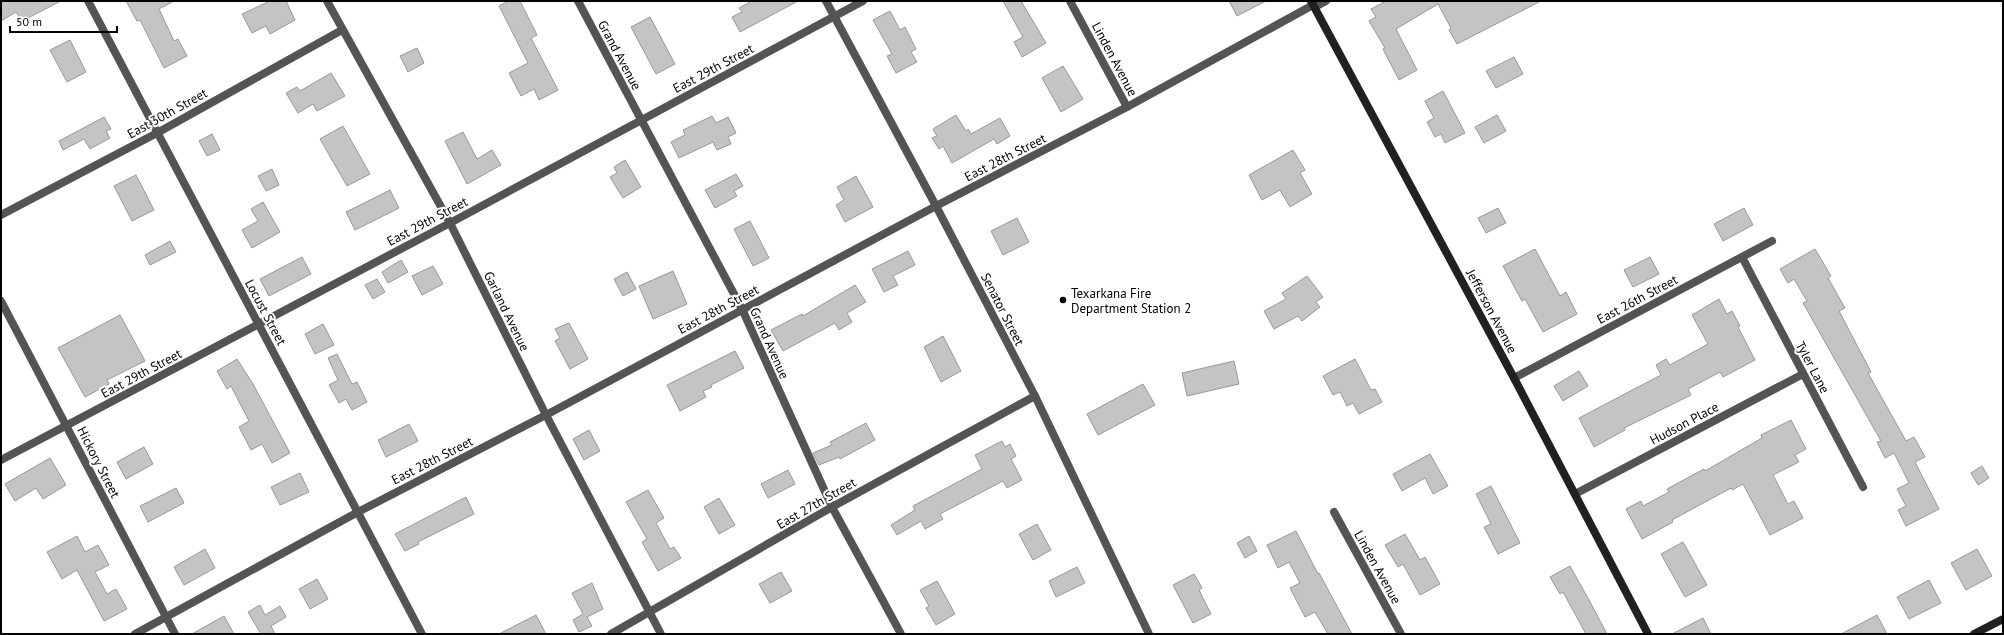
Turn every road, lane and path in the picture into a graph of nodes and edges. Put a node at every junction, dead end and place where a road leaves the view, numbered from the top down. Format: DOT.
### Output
graph roads {
  1 [pos="88,1"];
  2 [pos="327,1"];
  3 [pos="578,1"];
  4 [pos="826,1"];
  5 [pos="863,1"];
  6 [pos="1070,1"];
  7 [pos="1326,1"];
  8 [pos="1313,4"];
  9 [pos="834,17"];
  10 [pos="342,30"];
  11 [pos="1127,107"];
  12 [pos="641,121"];
  13 [pos="157,132"];
  14 [pos="936,206"];
  15 [pos="1,215"];
  16 [pos="450,223"];
  17 [pos="1772,241"];
  18 [pos="1742,257"];
  19 [pos="1,301"];
  20 [pos="742,309"];
  21 [pos="258,323"];
  22 [pos="1803,374"];
  23 [pos="1514,378"];
  24 [pos="1035,396"];
  25 [pos="546,415"];
  26 [pos="67,426"];
  27 [pos="1,460"];
  28 [pos="1863,488"];
  29 [pos="1575,494"];
  30 [pos="832,507"];
  31 [pos="358,512"];
  32 [pos="1334,512"];
  33 [pos="650,612"];
  34 [pos="166,618"];
  35 [pos="2003,619"];
  36 [pos="1979,633"];
  37 [pos="135,634"];
  38 [pos="175,634"];
  39 [pos="422,634"];
  40 [pos="611,634"];
  41 [pos="661,634"];
  42 [pos="901,634"];
  43 [pos="1149,634"];
  44 [pos="1401,634"];
  45 [pos="1648,634"];
  1 -- 13 [label="street, Locust Street"];
  2 -- 10 [label="street, Garland Avenue"];
  3 -- 12 [label="street, Grand Avenue"];
  4 -- 9 [label="street, Senator Street"];
  5 -- 9 [label="street, East 29th Street"];
  6 -- 11 [label="street, Linden Avenue"];
  7 -- 8 [label="street, East 28th Street"];
  8 -- 11 [label="street, East 28th Street"];
  8 -- 23 [label="main road, Jefferson Avenue"];
  9 -- 12 [label="street, East 29th Street"];
  9 -- 14 [label="street, Senator Street"];
  10 -- 13 [label="street, East 30th Street"];
  10 -- 16 [label="street, Garland Avenue"];
  11 -- 14 [label="street, East 28th Street"];
  12 -- 16 [label="street, East 29th Street"];
  12 -- 20 [label="street, Grand Avenue"];
  13 -- 15 [label="street, East 30th Street"];
  13 -- 21 [label="street, Locust Street"];
  14 -- 20 [label="street, East 28th Street"];
  14 -- 24 [label="street, Senator Street"];
  16 -- 21 [label="street, East 29th Street"];
  16 -- 25 [label="street, Garland Avenue"];
  17 -- 18 [label="street, East 26th Street"];
  18 -- 22 [label="street, Tyler Lane"];
  18 -- 23 [label="street, East 26th Street"];
  19 -- 26 [label="street, Hickory Street"];
  20 -- 25 [label="street, East 28th Street"];
  20 -- 30 [label="street, Grand Avenue"];
  21 -- 26 [label="street, East 29th Street"];
  21 -- 31 [label="street, Locust Street"];
  22 -- 28 [label="street, Tyler Lane"];
  22 -- 29 [label="street, Hudson Place"];
  23 -- 29 [label="main road, Jefferson Avenue"];
  24 -- 30 [label="street, East 27th Street"];
  24 -- 43 [label="street, Senator Street"];
  25 -- 31 [label="street, East 28th Street"];
  25 -- 33 [label="street, Garland Avenue"];
  26 -- 27 [label="street, East 29th Street"];
  26 -- 34 [label="street, Hickory Street"];
  29 -- 45 [label="main road, Jefferson Avenue"];
  30 -- 33 [label="street, East 27th Street"];
  30 -- 42 [label="street, Grand Avenue"];
  31 -- 34 [label="street, East 28th Street"];
  31 -- 39 [label="street, Locust Street"];
  32 -- 44 [label="street, Linden Avenue"];
  33 -- 40 [label="street, East 27th Street"];
  33 -- 41 [label="street, Garland Avenue"];
  34 -- 37 [label="street, East 28th Street"];
  34 -- 38 [label="street, Hickory Street"];
  35 -- 36 [label="main road"];
}
